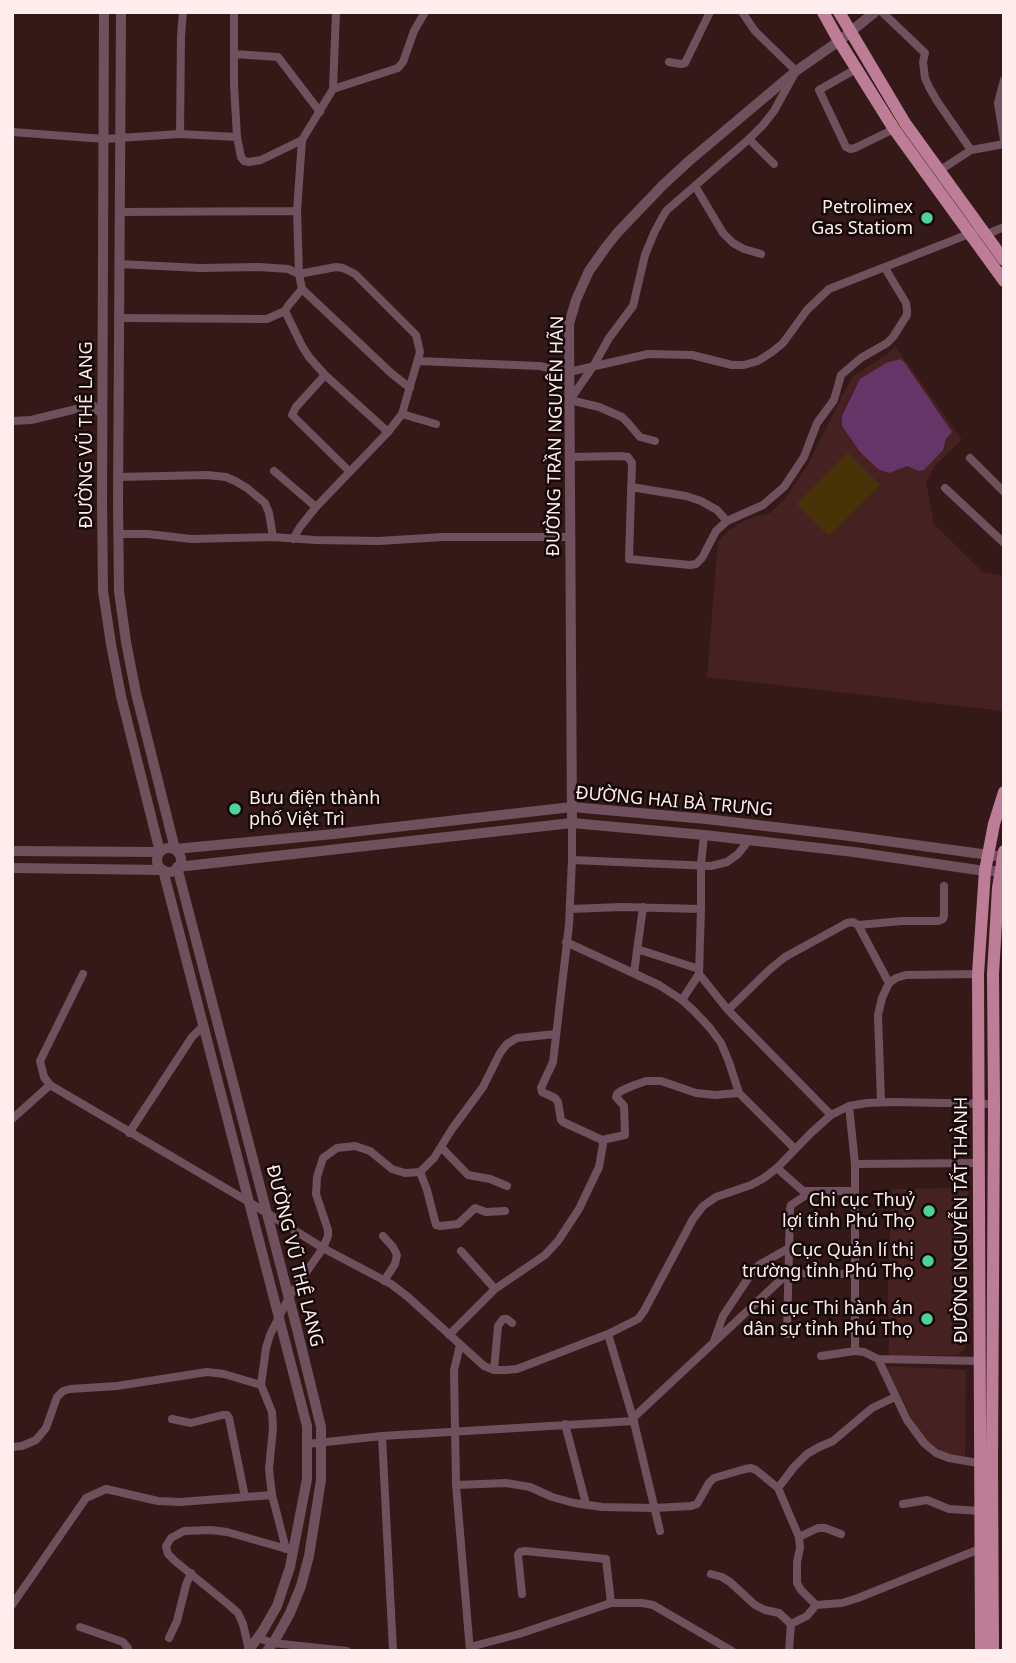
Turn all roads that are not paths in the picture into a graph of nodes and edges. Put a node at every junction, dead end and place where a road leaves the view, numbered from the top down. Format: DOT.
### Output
graph roads {
  1 [pos="104,12"];
  2 [pos="121,12"];
  3 [pos="183,12"];
  4 [pos="234,12"];
  5 [pos="336,12"];
  6 [pos="425,12"];
  7 [pos="709,12"];
  8 [pos="743,12"];
  9 [pos="823,12"];
  10 [pos="839,12"];
  11 [pos="874,12"];
  12 [pos="882,12"];
  13 [pos="851,32"];
  14 [pos="839,41"];
  15 [pos="234,54"];
  16 [pos="669,62"];
  17 [pos="856,69"];
  18 [pos="796,71"];
  19 [pos="1004,80"];
  20 [pos="333,89"];
  21 [pos="320,112"];
  22 [pos="894,129"];
  23 [pos="12,132"];
  24 [pos="180,134"];
  25 [pos="237,137"];
  26 [pos="119,138"];
  27 [pos="104,139"];
  28 [pos="749,139"];
  29 [pos="302,140"];
  30 [pos="1004,142"];
  31 [pos="971,150"];
  32 [pos="775,164"];
  33 [pos="939,170"];
  34 [pos="695,186"];
  35 [pos="297,211"];
  36 [pos="119,212"];
  37 [pos="1004,227"];
  38 [pos="979,233"];
  39 [pos="761,254"];
  40 [pos="1004,260"];
  41 [pos="119,264"];
  42 [pos="885,268"];
  43 [pos="299,274"];
  44 [pos="1004,281"];
  45 [pos="302,289"];
  46 [pos="285,311"];
  47 [pos="118,318"];
  48 [pos="418,361"];
  49 [pos="594,365"];
  50 [pos="569,372"];
  51 [pos="325,375"];
  52 [pos="411,388"];
  53 [pos="570,400"];
  54 [pos="102,414"];
  55 [pos="402,414"];
  56 [pos="12,421"];
  57 [pos="436,424"];
  58 [pos="388,432"];
  59 [pos="655,441"];
  60 [pos="570,457"];
  61 [pos="970,458"];
  62 [pos="274,471"];
  63 [pos="349,471"];
  64 [pos="118,477"];
  65 [pos="631,487"];
  66 [pos="945,488"];
  67 [pos="1004,492"];
  68 [pos="316,507"];
  69 [pos="727,520"];
  70 [pos="119,534"];
  71 [pos="273,537"];
  72 [pos="570,537"];
  73 [pos="293,539"];
  74 [pos="1004,543"];
  75 [pos="120,596"];
  76 [pos="104,598"];
  77 [pos="1004,792"];
  78 [pos="572,807"];
  79 [pos="572,823"];
  80 [pos="704,835"];
  81 [pos="748,840"];
  82 [pos="174,849"];
  83 [pos="12,850"];
  84 [pos="160,852"];
  85 [pos="987,854"];
  86 [pos="1003,855"];
  87 [pos="572,860"];
  88 [pos="701,865"];
  89 [pos="12,867"];
  90 [pos="177,867"];
  91 [pos="163,870"];
  92 [pos="985,871"];
  93 [pos="1002,872"];
  94 [pos="944,886"];
  95 [pos="643,907"];
  96 [pos="571,909"];
  97 [pos="701,909"];
  98 [pos="858,925"];
  99 [pos="566,942"];
  100 [pos="637,949"];
  101 [pos="699,971"];
  102 [pos="634,973"];
  103 [pos="83,974"];
  104 [pos="978,974"];
  105 [pos="889,983"];
  106 [pos="682,1000"];
  107 [pos="728,1010"];
  108 [pos="203,1026"];
  109 [pos="556,1034"];
  110 [pos="50,1085"];
  111 [pos="739,1093"];
  112 [pos="881,1102"];
  113 [pos="980,1104"];
  114 [pos="994,1104"];
  115 [pos="849,1106"];
  116 [pos="831,1115"];
  117 [pos="12,1119"];
  118 [pos="129,1133"];
  119 [pos="602,1140"];
  120 [pos="441,1147"];
  121 [pos="795,1149"];
  122 [pos="980,1163"];
  123 [pos="855,1164"];
  124 [pos="777,1168"];
  125 [pos="420,1172"];
  126 [pos="507,1186"];
  127 [pos="855,1191"];
  128 [pos="811,1192"];
  129 [pos="249,1202"];
  130 [pos="505,1211"];
  131 [pos="267,1214"];
  132 [pos="383,1236"];
  133 [pos="323,1248"];
  134 [pos="789,1248"];
  135 [pos="461,1251"];
  136 [pos="788,1273"];
  137 [pos="855,1274"];
  138 [pos="384,1281"];
  139 [pos="495,1289"];
  140 [pos="289,1297"];
  141 [pos="279,1317"];
  142 [pos="512,1323"];
  143 [pos="608,1334"];
  144 [pos="787,1334"];
  145 [pos="449,1335"];
  146 [pos="714,1343"];
  147 [pos="460,1345"];
  148 [pos="855,1351"];
  149 [pos="821,1356"];
  150 [pos="878,1359"];
  151 [pos="980,1361"];
  152 [pos="494,1370"];
  153 [pos="261,1385"];
  154 [pos="895,1397"];
  155 [pos="172,1419"];
  156 [pos="633,1419"];
  157 [pos="565,1424"];
  158 [pos="455,1431"];
  159 [pos="382,1436"];
  160 [pos="322,1443"];
  161 [pos="307,1444"];
  162 [pos="12,1447"];
  163 [pos="986,1464"];
  164 [pos="456,1485"];
  165 [pos="778,1488"];
  166 [pos="272,1495"];
  167 [pos="245,1497"];
  168 [pos="586,1504"];
  169 [pos="903,1504"];
  170 [pos="654,1508"];
  171 [pos="980,1511"];
  172 [pos="660,1531"];
  173 [pos="841,1534"];
  174 [pos="799,1537"];
  175 [pos="986,1546"];
  176 [pos="290,1550"];
  177 [pos="191,1573"];
  178 [pos="711,1574"];
  179 [pos="522,1594"];
  180 [pos="611,1603"];
  181 [pos="12,1605"];
  182 [pos="816,1605"];
  183 [pos="791,1624"];
  184 [pos="80,1627"];
  185 [pos="169,1638"];
  186 [pos="258,1638"];
  187 [pos="270,1647"];
  188 [pos="470,1649"];
  189 [pos="249,1650"];
  190 [pos="127,1651"];
  191 [pos="347,1651"];
  192 [pos="393,1651"];
  193 [pos="732,1651"];
  194 [pos="789,1651"];
  195 [pos="981,1651"];
  196 [pos="993,1651"];
  1 -- 27 [label="street, ĐƯỜNG VŨ THÊ LANG"];
  2 -- 26 [label="street, ĐƯỜNG VŨ THÊ LANG"];
  3 -- 24 [label="street"];
  4 -- 15 [label="street"];
  5 -- 20 [label="street"];
  6 -- 20 [label="street"];
  7 -- 16 [label="street"];
  8 -- 18 [label="street"];
  9 -- 14 [label="main road"];
  10 -- 13 [label="main road"];
  11 -- 13 [label="street, ĐƯỜNG TRẦN NGUYÊN HÃN"];
  12 -- 31 [label="street"];
  13 -- 14 [label="street, ĐƯỜNG TRẦN NGUYÊN HÃN"];
  13 -- 33 [label="main road"];
  14 -- 17 [label="main road"];
  14 -- 18 [label="street, ĐƯỜNG TRẦN NGUYÊN HÃN"];
  15 -- 21 [label="street"];
  15 -- 25 [label="street"];
  17 -- 22 [label="main road"];
  17 -- 22 [label="street"];
  18 -- 28 [label="street"];
  18 -- 50 [label="street, ĐƯỜNG TRẦN NGUYÊN HÃN"];
  19 -- 30 [label="street"];
  20 -- 21 [label="street"];
  21 -- 29 [label="street"];
  22 -- 38 [label="main road"];
  23 -- 27 [label="street"];
  24 -- 25 [label="street"];
  24 -- 26 [label="street"];
  25 -- 29 [label="street"];
  26 -- 27 [label="street"];
  26 -- 36 [label="street, ĐƯỜNG VŨ THÊ LANG"];
  27 -- 54 [label="street, ĐƯỜNG VŨ THÊ LANG"];
  28 -- 32 [label="street"];
  28 -- 34 [label="street"];
  29 -- 35 [label="street"];
  30 -- 31 [label="street"];
  31 -- 33 [label="street"];
  33 -- 38 [label="main road"];
  34 -- 39 [label="street"];
  34 -- 49 [label="street"];
  35 -- 36 [label="street"];
  35 -- 43 [label="street"];
  36 -- 41 [label="street, ĐƯỜNG VŨ THÊ LANG"];
  37 -- 38 [label="street"];
  38 -- 40 [label="main road"];
  38 -- 42 [label="street"];
  38 -- 44 [label="main road"];
  41 -- 43 [label="street"];
  41 -- 47 [label="street, ĐƯỜNG VŨ THÊ LANG"];
  42 -- 49 [label="street"];
  42 -- 69 [label="street"];
  43 -- 45 [label="street"];
  43 -- 48 [label="street"];
  45 -- 46 [label="street"];
  45 -- 52 [label="street"];
  46 -- 47 [label="street"];
  46 -- 51 [label="street"];
  47 -- 64 [label="street, ĐƯỜNG VŨ THÊ LANG"];
  48 -- 50 [label="street"];
  48 -- 52 [label="street"];
  49 -- 50 [label="street"];
  49 -- 53 [label="street"];
  50 -- 53 [label="street, ĐƯỜNG TRẦN NGUYÊN HÃN"];
  51 -- 58 [label="street"];
  51 -- 63 [label="street"];
  52 -- 55 [label="street"];
  53 -- 59 [label="street"];
  53 -- 60 [label="street, ĐƯỜNG TRẦN NGUYÊN HÃN"];
  54 -- 56 [label="street"];
  54 -- 76 [label="street, ĐƯỜNG VŨ THÊ LANG"];
  55 -- 57 [label="street"];
  55 -- 58 [label="street"];
  58 -- 63 [label="street"];
  60 -- 65 [label="street"];
  60 -- 72 [label="street, ĐƯỜNG TRẦN NGUYÊN HÃN"];
  61 -- 67 [label="street"];
  62 -- 68 [label="street"];
  63 -- 68 [label="street"];
  64 -- 70 [label="street, ĐƯỜNG VŨ THÊ LANG"];
  64 -- 71 [label="street"];
  65 -- 69 [label="street"];
  65 -- 69 [label="street"];
  66 -- 74 [label="street"];
  68 -- 73 [label="street"];
  70 -- 71 [label="street"];
  70 -- 75 [label="street, ĐƯỜNG VŨ THÊ LANG"];
  71 -- 73 [label="street"];
  72 -- 73 [label="street"];
  72 -- 78 [label="street, ĐƯỜNG TRẦN NGUYÊN HÃN"];
  75 -- 76 [label="street"];
  75 -- 82 [label="street, ĐƯỜNG VŨ THÊ LANG"];
  76 -- 84 [label="street, ĐƯỜNG VŨ THÊ LANG"];
  77 -- 85 [label="main road, ĐƯỜNG NGUYỄN TẤT THÀNH"];
  78 -- 79 [label="street, ĐƯỜNG TRẦN NGUYÊN HÃN"];
  78 -- 82 [label="street, ĐƯỜNG HAI BÀ TRƯNG"];
  78 -- 85 [label="street, ĐƯỜNG HAI BÀ TRƯNG"];
  79 -- 80 [label="street, ĐƯỜNG HAI BÀ TRƯNG"];
  79 -- 87 [label="street"];
  79 -- 90 [label="street, ĐƯỜNG HAI BÀ TRƯNG"];
  80 -- 81 [label="street, ĐƯỜNG HAI BÀ TRƯNG"];
  80 -- 88 [label="street"];
  81 -- 88 [label="street"];
  81 -- 92 [label="street, ĐƯỜNG HAI BÀ TRƯNG"];
  82 -- 84 [label="street"];
  82 -- 90 [label="street"];
  83 -- 84 [label="street"];
  84 -- 91 [label="street"];
  85 -- 86 [label="street, ĐƯỜNG HAI BÀ TRƯNG"];
  85 -- 92 [label="main road, ĐƯỜNG NGUYỄN TẤT THÀNH"];
  86 -- 93 [label="main road, ĐƯỜNG NGUYỄN TẤT THÀNH"];
  87 -- 88 [label="street"];
  87 -- 96 [label="street"];
  88 -- 97 [label="street"];
  89 -- 91 [label="street"];
  90 -- 91 [label="street"];
  90 -- 131 [label="street, ĐƯỜNG VŨ THÊ LANG"];
  91 -- 108 [label="street, ĐƯỜNG VŨ THÊ LANG"];
  92 -- 93 [label="street, ĐƯỜNG HAI BÀ TRƯNG"];
  92 -- 104 [label="main road, ĐƯỜNG NGUYỄN TẤT THÀNH"];
  93 -- 114 [label="main road, ĐƯỜNG NGUYỄN TẤT THÀNH"];
  94 -- 98 [label="street"];
  95 -- 96 [label="street"];
  95 -- 97 [label="street"];
  95 -- 100 [label="street"];
  96 -- 99 [label="street"];
  97 -- 101 [label="street"];
  98 -- 105 [label="street"];
  98 -- 107 [label="street"];
  99 -- 102 [label="street"];
  99 -- 109 [label="street"];
  100 -- 101 [label="street"];
  100 -- 102 [label="street"];
  101 -- 106 [label="street"];
  101 -- 107 [label="street"];
  102 -- 106 [label="street"];
  103 -- 110 [label="street"];
  104 -- 105 [label="street"];
  104 -- 113 [label="main road, ĐƯỜNG NGUYỄN TẤT THÀNH"];
  105 -- 112 [label="street"];
  106 -- 111 [label="street"];
  107 -- 116 [label="street"];
  108 -- 118 [label="street"];
  108 -- 129 [label="street, ĐƯỜNG VŨ THÊ LANG"];
  109 -- 119 [label="street"];
  109 -- 120 [label="street"];
  110 -- 117 [label="street"];
  110 -- 118 [label="street"];
  111 -- 119 [label="street"];
  111 -- 121 [label="street"];
  112 -- 113 [label="street"];
  112 -- 115 [label="street"];
  113 -- 114 [label="street"];
  113 -- 122 [label="main road, ĐƯỜNG NGUYỄN TẤT THÀNH"];
  114 -- 163 [label="main road, ĐƯỜNG NGUYỄN TẤT THÀNH"];
  115 -- 116 [label="street"];
  115 -- 123 [label="street"];
  116 -- 121 [label="street"];
  118 -- 129 [label="street"];
  119 -- 139 [label="street"];
  120 -- 125 [label="street"];
  120 -- 126 [label="street"];
  121 -- 124 [label="street"];
  122 -- 123 [label="street"];
  122 -- 151 [label="main road, ĐƯỜNG NGUYỄN TẤT THÀNH"];
  123 -- 127 [label="street"];
  124 -- 128 [label="street"];
  124 -- 143 [label="street"];
  125 -- 130 [label="street"];
  125 -- 133 [label="street"];
  127 -- 128 [label="street"];
  127 -- 137 [label="street"];
  128 -- 134 [label="street"];
  129 -- 131 [label="street"];
  129 -- 141 [label="street, ĐƯỜNG VŨ THÊ LANG"];
  131 -- 133 [label="street"];
  131 -- 140 [label="street, ĐƯỜNG VŨ THÊ LANG"];
  132 -- 138 [label="street"];
  133 -- 138 [label="street"];
  133 -- 140 [label="street"];
  134 -- 136 [label="street"];
  134 -- 146 [label="street"];
  135 -- 139 [label="street"];
  136 -- 137 [label="street"];
  136 -- 144 [label="street"];
  136 -- 146 [label="street"];
  137 -- 148 [label="street"];
  138 -- 145 [label="street"];
  139 -- 145 [label="street"];
  140 -- 141 [label="street"];
  140 -- 160 [label="street, ĐƯỜNG VŨ THÊ LANG"];
  141 -- 153 [label="street"];
  141 -- 161 [label="street, ĐƯỜNG VŨ THÊ LANG"];
  142 -- 152 [label="street"];
  143 -- 152 [label="street"];
  143 -- 156 [label="street"];
  145 -- 147 [label="street"];
  146 -- 156 [label="street"];
  147 -- 152 [label="street"];
  147 -- 158 [label="street"];
  148 -- 149 [label="street"];
  148 -- 150 [label="street"];
  150 -- 151 [label="street"];
  150 -- 154 [label="street"];
  151 -- 163 [label="main road, ĐƯỜNG NGUYỄN TẤT THÀNH"];
  153 -- 162 [label="street"];
  153 -- 166 [label="street"];
  154 -- 163 [label="street"];
  154 -- 165 [label="street"];
  155 -- 167 [label="street"];
  156 -- 157 [label="street"];
  156 -- 170 [label="street"];
  157 -- 158 [label="street"];
  157 -- 168 [label="street"];
  158 -- 159 [label="street"];
  158 -- 164 [label="street"];
  159 -- 160 [label="street"];
  159 -- 192 [label="street"];
  160 -- 161 [label="street"];
  160 -- 187 [label="street, ĐƯỜNG VŨ THÊ LANG"];
  161 -- 176 [label="street, ĐƯỜNG VŨ THÊ LANG"];
  163 -- 171 [label="main road, ĐƯỜNG NGUYỄN TẤT THÀNH"];
  163 -- 175 [label="main road, ĐƯỜNG NGUYỄN TẤT THÀNH"];
  164 -- 168 [label="street"];
  164 -- 188 [label="street"];
  165 -- 170 [label="street"];
  165 -- 174 [label="street"];
  166 -- 167 [label="street"];
  166 -- 176 [label="street"];
  167 -- 181 [label="street"];
  168 -- 170 [label="street"];
  169 -- 171 [label="street"];
  170 -- 172 [label="street"];
  171 -- 175 [label="main road, ĐƯỜNG NGUYỄN TẤT THÀNH"];
  173 -- 174 [label="street"];
  174 -- 182 [label="street"];
  175 -- 182 [label="street"];
  175 -- 195 [label="main road, ĐƯỜNG NGUYỄN TẤT THÀNH"];
  175 -- 196 [label="main road, ĐƯỜNG NGUYỄN TẤT THÀNH"];
  176 -- 177 [label="street"];
  176 -- 186 [label="street, ĐƯỜNG VŨ THÊ LANG"];
  177 -- 185 [label="street"];
  177 -- 189 [label="street"];
  178 -- 183 [label="street"];
  179 -- 180 [label="street"];
  180 -- 188 [label="street"];
  180 -- 193 [label="street"];
  182 -- 183 [label="street"];
  183 -- 194 [label="street"];
  184 -- 190 [label="street"];
  186 -- 187 [label="street"];
  186 -- 189 [label="street, ĐƯỜNG VŨ THÊ LANG"];
  187 -- 191 [label="street"];
}
